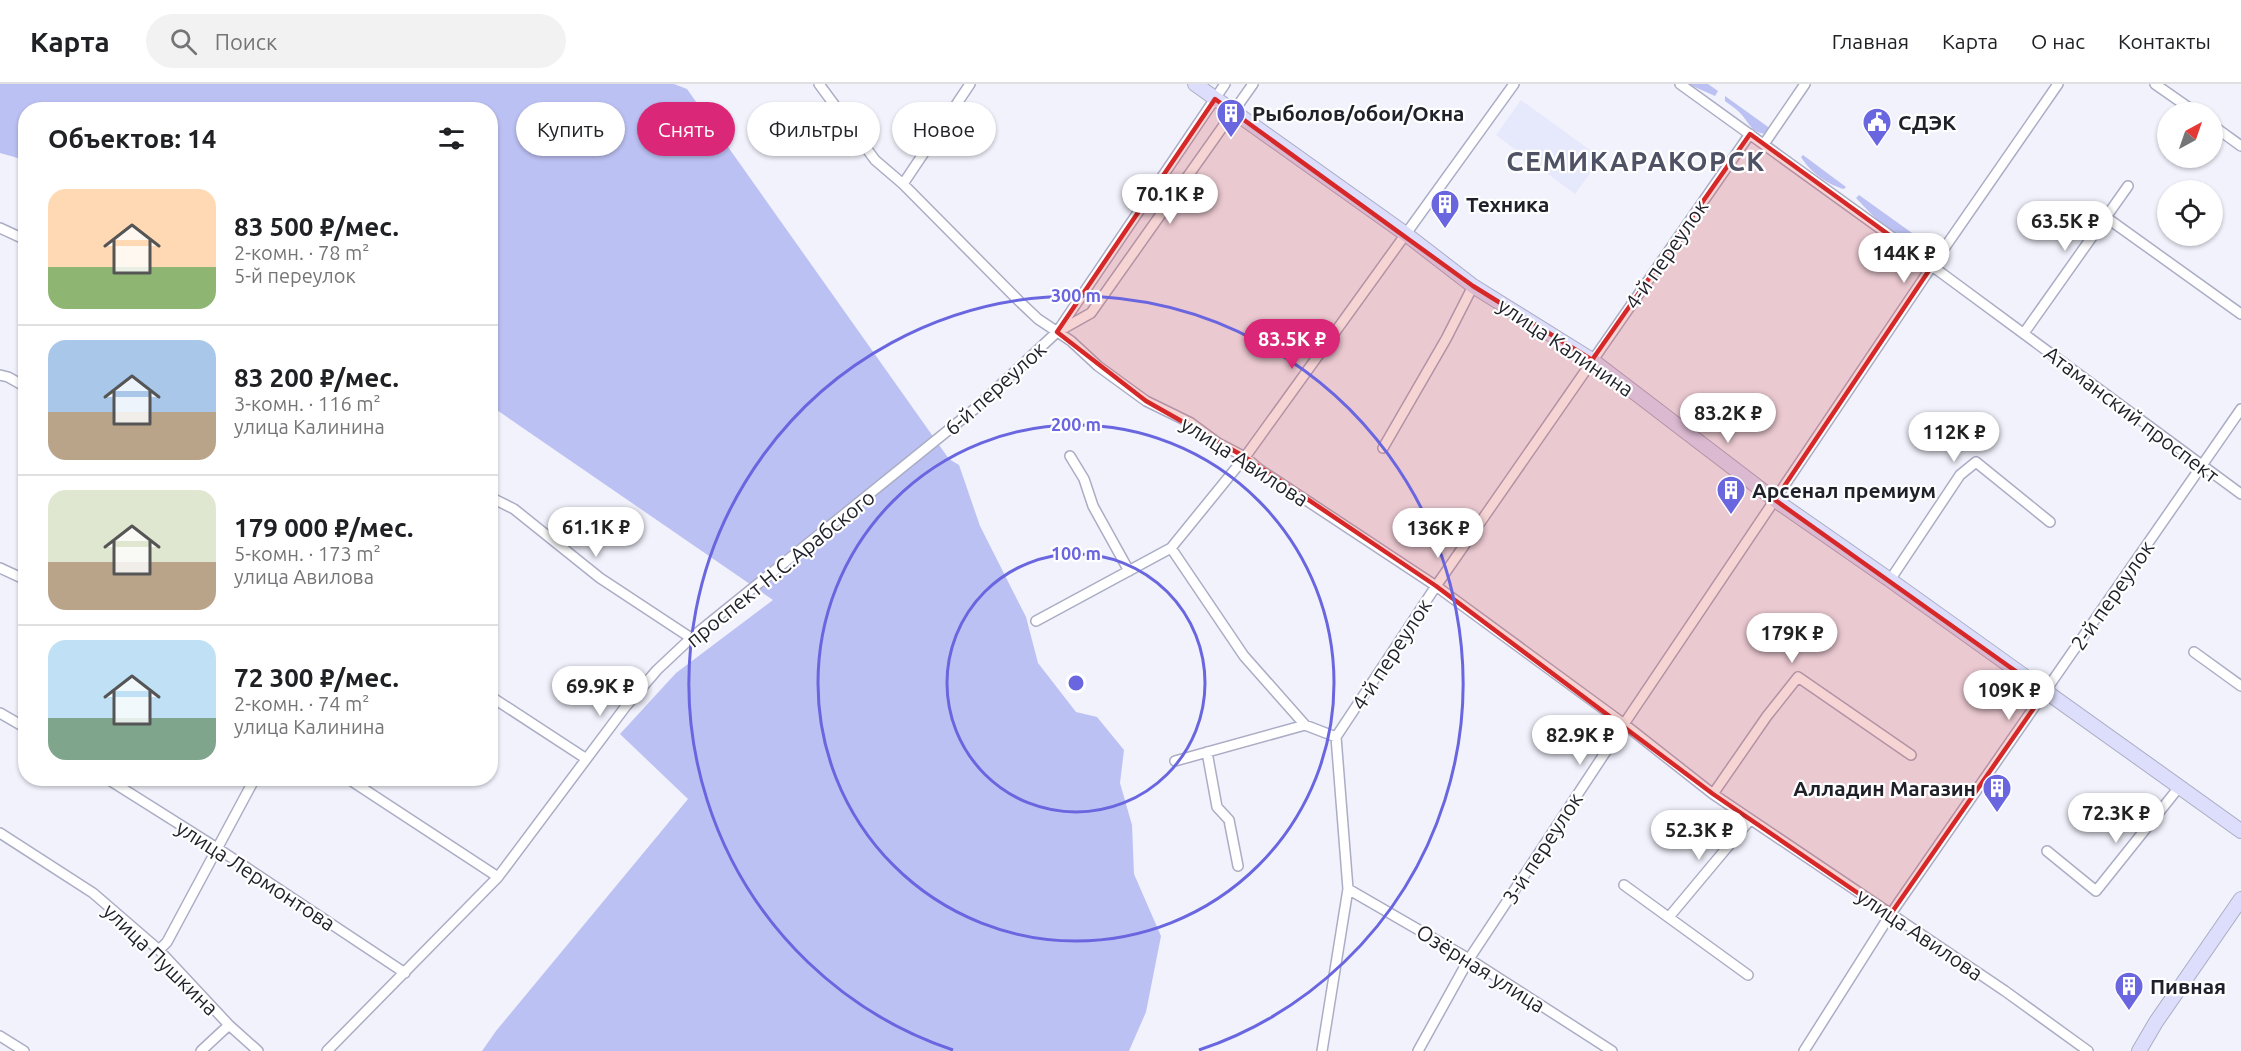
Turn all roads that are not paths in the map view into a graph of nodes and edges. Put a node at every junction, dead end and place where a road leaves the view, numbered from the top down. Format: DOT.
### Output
graph roads {
  1 [pos="819,84"];
  2 [pos="970,84"];
  3 [pos="1195,84"];
  4 [pos="1226,84"];
  5 [pos="1253,84"];
  6 [pos="1514,84"];
  7 [pos="1680,84"];
  8 [pos="1805,84"];
  9 [pos="2058,84"];
  10 [pos="2155,84"];
  11 [pos="1215,99"];
  12 [pos="2181,102"];
  13 [pos="1233,111"];
  14 [pos="2223,133"];
  15 [pos="1750,134"];
  16 [pos="1764,144"];
  17 [pos="2241,146"];
  18 [pos="903,184"];
  19 [pos="2128,186"];
  20 [pos="2107,218"];
  21 [pos="0,228"];
  22 [pos="1407,235"];
  23 [pos="18,236"];
  24 [pos="1932,266"];
  25 [pos="1473,286"];
  26 [pos="2241,315"];
  27 [pos="1057,332"];
  28 [pos="2024,333"];
  29 [pos="1592,360"];
  30 [pos="0,375"];
  31 [pos="18,383"];
  32 [pos="2241,409"];
  33 [pos="932,444"];
  34 [pos="1383,448"];
  35 [pos="1070,456"];
  36 [pos="1245,457"];
  37 [pos="2202,465"];
  38 [pos="2241,494"];
  39 [pos="1775,500"];
  40 [pos="498,501"];
  41 [pos="2050,522"];
  42 [pos="1170,548"];
  43 [pos="0,568"];
  44 [pos="1129,571"];
  45 [pos="18,576"];
  46 [pos="1890,580"];
  47 [pos="1436,586"];
  48 [pos="1036,621"];
  49 [pos="691,638"];
  50 [pos="2194,652"];
  51 [pos="2241,686"];
  52 [pos="2045,692"];
  53 [pos="498,701"];
  54 [pos="0,712"];
  55 [pos="18,723"];
  56 [pos="1624,724"];
  57 [pos="1305,725"];
  58 [pos="1336,737"];
  59 [pos="1207,752"];
  60 [pos="1911,755"];
  61 [pos="585,758"];
  62 [pos="1175,761"];
  63 [pos="119,786"];
  64 [pos="251,786"];
  65 [pos="359,786"];
  66 [pos="2180,786"];
  67 [pos="1713,794"];
  68 [pos="1750,820"];
  69 [pos="2241,831"];
  70 [pos="0,833"];
  71 [pos="217,848"];
  72 [pos="2047,851"];
  73 [pos="1238,866"];
  74 [pos="498,878"];
  75 [pos="1623,885"];
  76 [pos="1348,889"];
  77 [pos="2241,899"];
  78 [pos="1890,915"];
  79 [pos="1669,917"];
  80 [pos="159,950"];
  81 [pos="1469,959"];
  82 [pos="405,973"];
  83 [pos="1748,975"];
  84 [pos="229,1025"];
  85 [pos="0,1036"];
  86 [pos="24,1051"];
  87 [pos="201,1051"];
  88 [pos="258,1051"];
  89 [pos="327,1051"];
  90 [pos="1322,1051"];
  91 [pos="1418,1051"];
  92 [pos="1612,1051"];
  93 [pos="1804,1051"];
  94 [pos="2088,1051"];
  95 [pos="2139,1051"];
  1 -- 18 [label="street, улица Авилова"];
  2 -- 18 [label="street"];
  3 -- 11 [label="main road, улица Калинина"];
  4 -- 11 [label="street"];
  5 -- 13 [label="street"];
  6 -- 22 [label="street"];
  7 -- 15 [label="street, Атаманский проспект"];
  8 -- 16 [label="street"];
  9 -- 24 [label="street, 3-й переулок"];
  10 -- 12 [label="street"];
  11 -- 13 [label="main road, улица Калинина"];
  11 -- 27 [label="street"];
  13 -- 22 [label="main road, улица Калинина"];
  13 -- 27 [label="street"];
  14 -- 17 [label="street"];
  15 -- 16 [label="street, Атаманский проспект"];
  15 -- 29 [label="street, 4-й переулок"];
  16 -- 24 [label="street, Атаманский проспект"];
  18 -- 27 [label="street, улица Авилова"];
  19 -- 20 [label="street, Атаманский проспект"];
  20 -- 26 [label="street"];
  20 -- 28 [label="street, Атаманский проспект"];
  21 -- 23 [label="street"];
  22 -- 25 [label="main road, улица Калинина"];
  22 -- 36 [label="street"];
  24 -- 28 [label="street, Атаманский проспект"];
  24 -- 39 [label="street, 3-й переулок"];
  25 -- 29 [label="main road, улица Калинина"];
  25 -- 34 [label="street, улица Калинина"];
  27 -- 33 [label="street, 6-й переулок"];
  27 -- 36 [label="street, улица Авилова"];
  28 -- 37 [label="street, Атаманский проспект"];
  29 -- 39 [label="main road, улица Калинина"];
  29 -- 47 [label="street, 4-й переулок"];
  30 -- 31 [label="street"];
  32 -- 37 [label="street, 2-й переулок"];
  33 -- 49 [label="street, проспект Н.С.Арабского"];
  35 -- 44 [label="street"];
  36 -- 42 [label="street"];
  36 -- 47 [label="street, улица Авилова"];
  37 -- 38 [label="street, Атаманский проспект"];
  37 -- 52 [label="street, 2-й переулок"];
  39 -- 46 [label="main road, улица Калинина"];
  39 -- 56 [label="street, 3-й переулок"];
  40 -- 49 [label="street"];
  41 -- 46 [label="street"];
  42 -- 44 [label="street"];
  42 -- 57 [label="street"];
  43 -- 45 [label="street"];
  44 -- 48 [label="street"];
  46 -- 52 [label="main road, улица Калинина"];
  47 -- 56 [label="street, улица Авилова"];
  47 -- 58 [label="street, 4-й переулок"];
  49 -- 61 [label="street, проспект Н.С.Арабского"];
  50 -- 51 [label="street"];
  52 -- 66 [label="main road, улица Калинина"];
  52 -- 78 [label="street, 2-й переулок"];
  53 -- 61 [label="street"];
  54 -- 55 [label="street"];
  56 -- 67 [label="street, улица Авилова"];
  56 -- 81 [label="street, 3-й переулок"];
  57 -- 58 [label="street"];
  57 -- 59 [label="street"];
  58 -- 76 [label="street"];
  59 -- 62 [label="street"];
  59 -- 73 [label="street"];
  60 -- 67 [label="street"];
  61 -- 74 [label="street, проспект Н.С.Арабского"];
  63 -- 71 [label="street, улица Лермонтова"];
  64 -- 71 [label="street"];
  65 -- 74 [label="street"];
  66 -- 69 [label="main road, улица Калинина"];
  66 -- 72 [label="street"];
  67 -- 68 [label="street, улица Авилова"];
  68 -- 78 [label="street, улица Авилова"];
  68 -- 79 [label="street"];
  70 -- 80 [label="street, улица Пушкина"];
  71 -- 80 [label="street"];
  71 -- 82 [label="street, улица Лермонтова"];
  74 -- 82 [label="street, проспект Н.С.Арабского"];
  75 -- 79 [label="street"];
  76 -- 81 [label="street, Озёрная улица"];
  76 -- 90 [label="street"];
  77 -- 95 [label="main road"];
  78 -- 93 [label="street, 2-й переулок"];
  78 -- 94 [label="street, улица Авилова"];
  79 -- 83 [label="street"];
  80 -- 84 [label="street, улица Пушкина"];
  81 -- 91 [label="street, 3-й переулок"];
  81 -- 92 [label="street, Озёрная улица"];
  82 -- 89 [label="street, проспект Н.С.Арабского"];
  84 -- 87 [label="street"];
  84 -- 88 [label="street, улица Пушкина"];
  85 -- 86 [label="street"];
}
